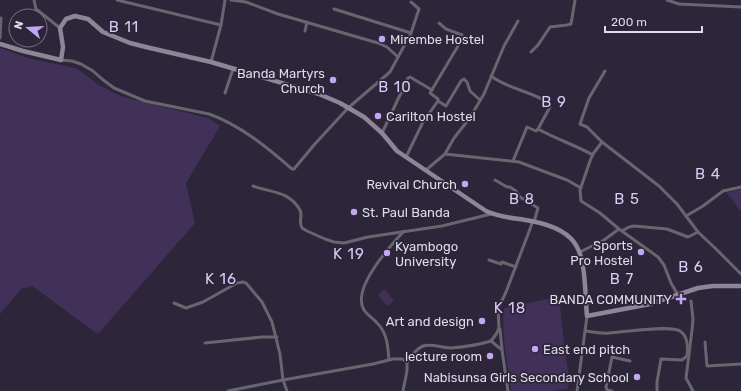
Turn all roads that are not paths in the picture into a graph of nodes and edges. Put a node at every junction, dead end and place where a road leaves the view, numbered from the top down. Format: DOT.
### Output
graph roads {
  1 [pos="34,0"];
  2 [pos="117,0"];
  3 [pos="225,0"];
  4 [pos="231,0"];
  5 [pos="575,0"];
  6 [pos="667,0"];
  7 [pos="411,2"];
  8 [pos="741,7"];
  9 [pos="334,9"];
  10 [pos="1,18"];
  11 [pos="518,21"];
  12 [pos="307,22"];
  13 [pos="439,23"];
  14 [pos="221,25"];
  15 [pos="60,28"];
  16 [pos="305,31"];
  17 [pos="411,32"];
  18 [pos="0,38"];
  19 [pos="0,44"];
  20 [pos="531,52"];
  21 [pos="398,57"];
  22 [pos="61,60"];
  23 [pos="211,62"];
  24 [pos="233,69"];
  25 [pos="605,71"];
  26 [pos="491,76"];
  27 [pos="432,90"];
  28 [pos="225,93"];
  29 [pos="480,100"];
  30 [pos="438,101"];
  31 [pos="348,108"];
  32 [pos="538,130"];
  33 [pos="382,133"];
  34 [pos="602,142"];
  35 [pos="445,154"];
  36 [pos="593,155"];
  37 [pos="406,157"];
  38 [pos="513,161"];
  39 [pos="426,170"];
  40 [pos="495,180"];
  41 [pos="253,186"];
  42 [pos="741,187"];
  43 [pos="581,188"];
  44 [pos="491,214"];
  45 [pos="686,216"];
  46 [pos="534,221"];
  47 [pos="619,229"];
  48 [pos="404,231"];
  49 [pos="622,232"];
  50 [pos="698,232"];
  51 [pos="580,252"];
  52 [pos="489,260"];
  53 [pos="516,267"];
  54 [pos="741,274"];
  55 [pos="741,286"];
  56 [pos="678,295"];
  57 [pos="691,301"];
  58 [pos="174,302"];
  59 [pos="587,316"];
  60 [pos="499,327"];
  61 [pos="585,331"];
  62 [pos="277,337"];
  63 [pos="491,340"];
  64 [pos="705,342"];
  65 [pos="205,343"];
  66 [pos="502,350"];
  67 [pos="389,360"];
  68 [pos="407,362"];
  69 [pos="630,362"];
  70 [pos="741,364"];
  71 [pos="283,380"];
  72 [pos="228,391"];
  73 [pos="287,391"];
  74 [pos="404,391"];
  75 [pos="508,391"];
  76 [pos="576,391"];
  77 [pos="612,391"];
  78 [pos="657,391"];
  79 [pos="693,391"];
  1 -- 15 [label="street"];
  2 -- 14 [label="street"];
  3 -- 14 [label="street"];
  4 -- 12 [label="street"];
  5 -- 20 [label="street"];
  6 -- 8 [label="street"];
  7 -- 17 [label="street"];
  9 -- 17 [label="street"];
  10 -- 18 [label="street"];
  11 -- 26 [label="street"];
  12 -- 16 [label="street"];
  12 -- 21 [label="street"];
  13 -- 27 [label="street"];
  14 -- 23 [label="street"];
  15 -- 22 [label="street"];
  15 -- 23 [label="street"];
  17 -- 21 [label="street"];
  19 -- 22 [label="street"];
  21 -- 31 [label="street"];
  22 -- 31 [label="street"];
  23 -- 24 [label="street"];
  24 -- 28 [label="street"];
  24 -- 31 [label="street"];
  25 -- 34 [label="street"];
  26 -- 29 [label="street"];
  26 -- 32 [label="street"];
  27 -- 30 [label="street"];
  27 -- 33 [label="street"];
  29 -- 30 [label="street"];
  29 -- 35 [label="street"];
  30 -- 37 [label="street"];
  31 -- 33 [label="street"];
  32 -- 36 [label="street"];
  32 -- 38 [label="street"];
  33 -- 37 [label="street"];
  34 -- 36 [label="street"];
  34 -- 45 [label="street"];
  35 -- 38 [label="street"];
  35 -- 39 [label="street"];
  36 -- 43 [label="street"];
  37 -- 39 [label="street"];
  38 -- 43 [label="street"];
  39 -- 44 [label="street"];
  40 -- 46 [label="street"];
  41 -- 48 [label="street"];
  42 -- 45 [label="street"];
  43 -- 47 [label="street"];
  44 -- 46 [label="street"];
  44 -- 48 [label="street"];
  45 -- 50 [label="street"];
  46 -- 51 [label="street"];
  46 -- 53 [label="street"];
  47 -- 49 [label="street"];
  47 -- 51 [label="street"];
  48 -- 67 [label="street"];
  49 -- 50 [label="street"];
  49 -- 56 [label="street"];
  50 -- 54 [label="street"];
  51 -- 59 [label="street"];
  52 -- 53 [label="street"];
  53 -- 60 [label="street"];
  55 -- 56 [label="street"];
  56 -- 59 [label="street"];
  57 -- 79 [label="street"];
  58 -- 62 [label="street"];
  59 -- 61 [label="street"];
  60 -- 63 [label="street"];
  60 -- 66 [label="street"];
  61 -- 76 [label="street"];
  61 -- 78 [label="street"];
  62 -- 65 [label="street"];
  62 -- 71 [label="street"];
  63 -- 66 [label="street"];
  63 -- 68 [label="street"];
  64 -- 70 [label="street"];
  66 -- 75 [label="street"];
  67 -- 68 [label="street"];
  67 -- 71 [label="street"];
  68 -- 74 [label="street"];
  69 -- 77 [label="street"];
  71 -- 72 [label="street"];
  71 -- 73 [label="street"];
}
